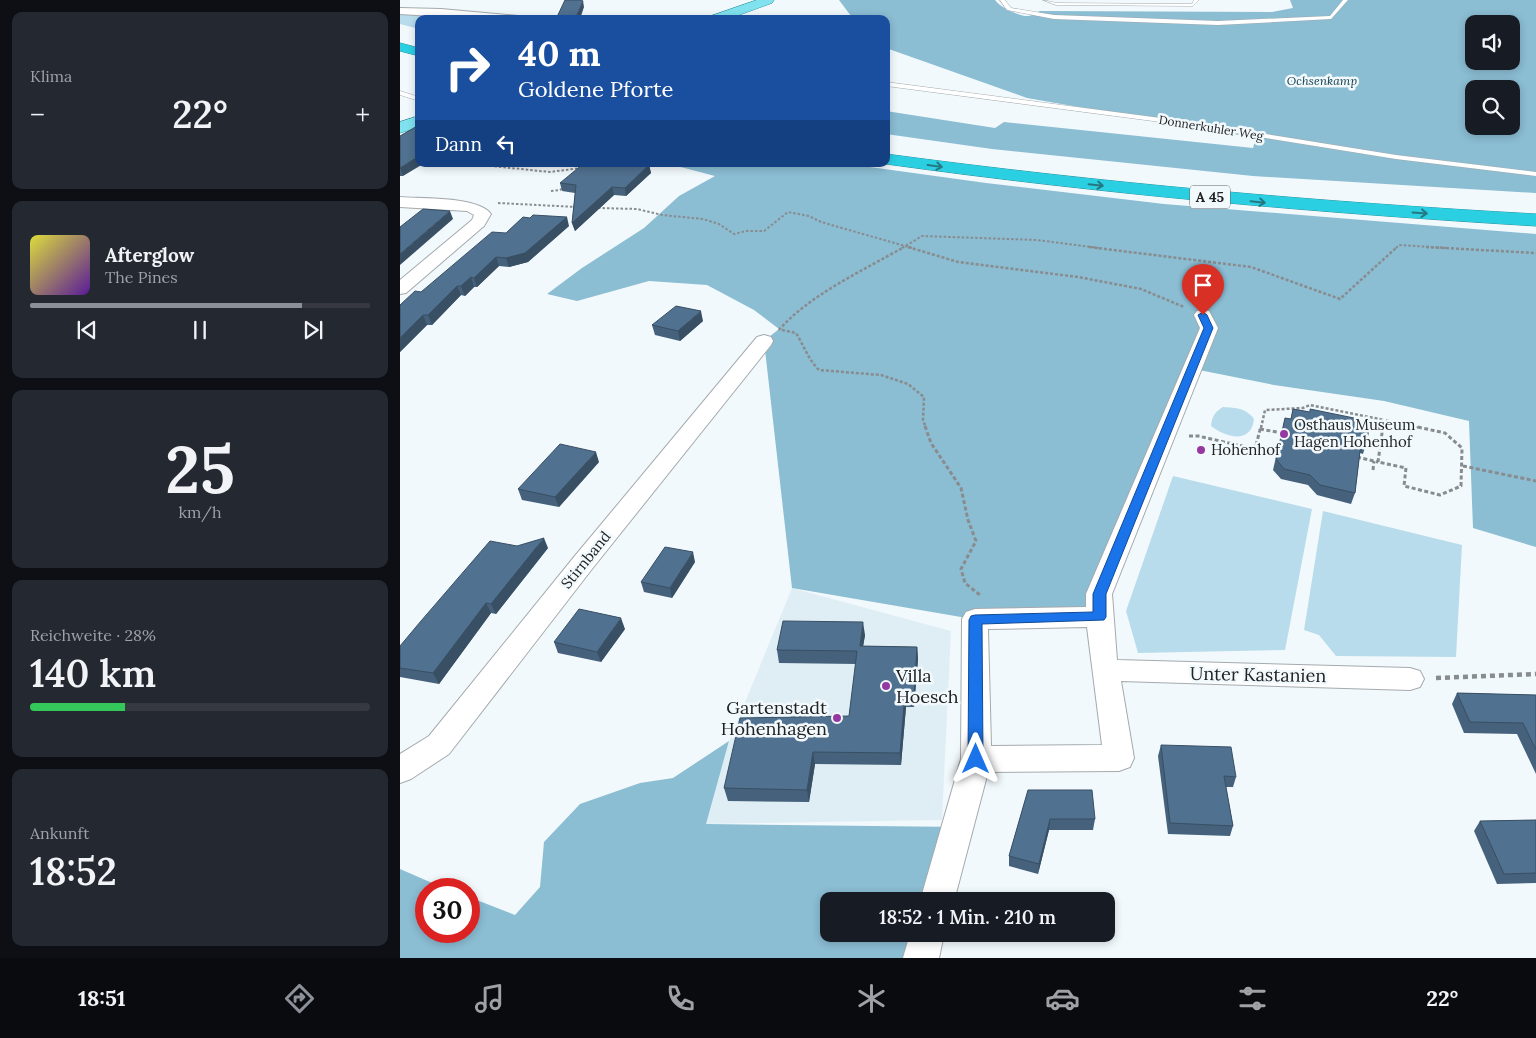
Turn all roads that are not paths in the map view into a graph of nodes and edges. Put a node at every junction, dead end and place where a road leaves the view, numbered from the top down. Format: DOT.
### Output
graph roads {
  1 [pos="768,0"];
  2 [pos="1002,0"];
  3 [pos="1045,0"];
  4 [pos="1149,0"];
  5 [pos="1197,0"];
  6 [pos="1346,0"];
  7 [pos="1078,2"];
  8 [pos="1146,6"];
  9 [pos="400,11"];
  10 [pos="474,15"];
  11 [pos="726,15"];
  12 [pos="400,47"];
  13 [pos="415,51"];
  14 [pos="890,85"];
  15 [pos="400,94"];
  16 [pos="415,98"];
  17 [pos="415,122"];
  18 [pos="400,128"];
  19 [pos="890,144"];
  20 [pos="890,160"];
  21 [pos="1536,174"];
  22 [pos="400,202"];
  23 [pos="1536,204"];
  24 [pos="1536,220"];
  25 [pos="400,289"];
  26 [pos="1203,315"];
  27 [pos="772,335"];
  28 [pos="1099,617"];
  29 [pos="1105,670"];
  30 [pos="1410,679"];
  31 [pos="976,759"];
  32 [pos="400,770"];
  33 [pos="939,892"];
  34 [pos="926,942"];
  35 [pos="921,958"];
  1 -- 11 [label="main road"];
  2 -- 6 [label="lane"];
  3 -- 7 [label="lane"];
  4 -- 8 [label="lane"];
  5 -- 8 [label="lane"];
  7 -- 8 [label="lane"];
  9 -- 10 [label="street"];
  12 -- 13 [label="highway"];
  14 -- 21 [label="lane, Donnerkuhler Weg"];
  15 -- 16 [label="lane"];
  17 -- 18 [label="main road"];
  19 -- 23 [label="highway, A 45"];
  20 -- 24 [label="highway, A 45, one-way"];
  22 -- 25 [label="street"];
  26 -- 28 [label="street"];
  27 -- 32 [label="street, Stirnband"];
  28 -- 29 [label="street"];
  28 -- 31 [label="street"];
  29 -- 30 [label="street, Unter Kastanien"];
  29 -- 31 [label="street"];
  31 -- 33 [label="street"];
  34 -- 35 [label="street"];
}
